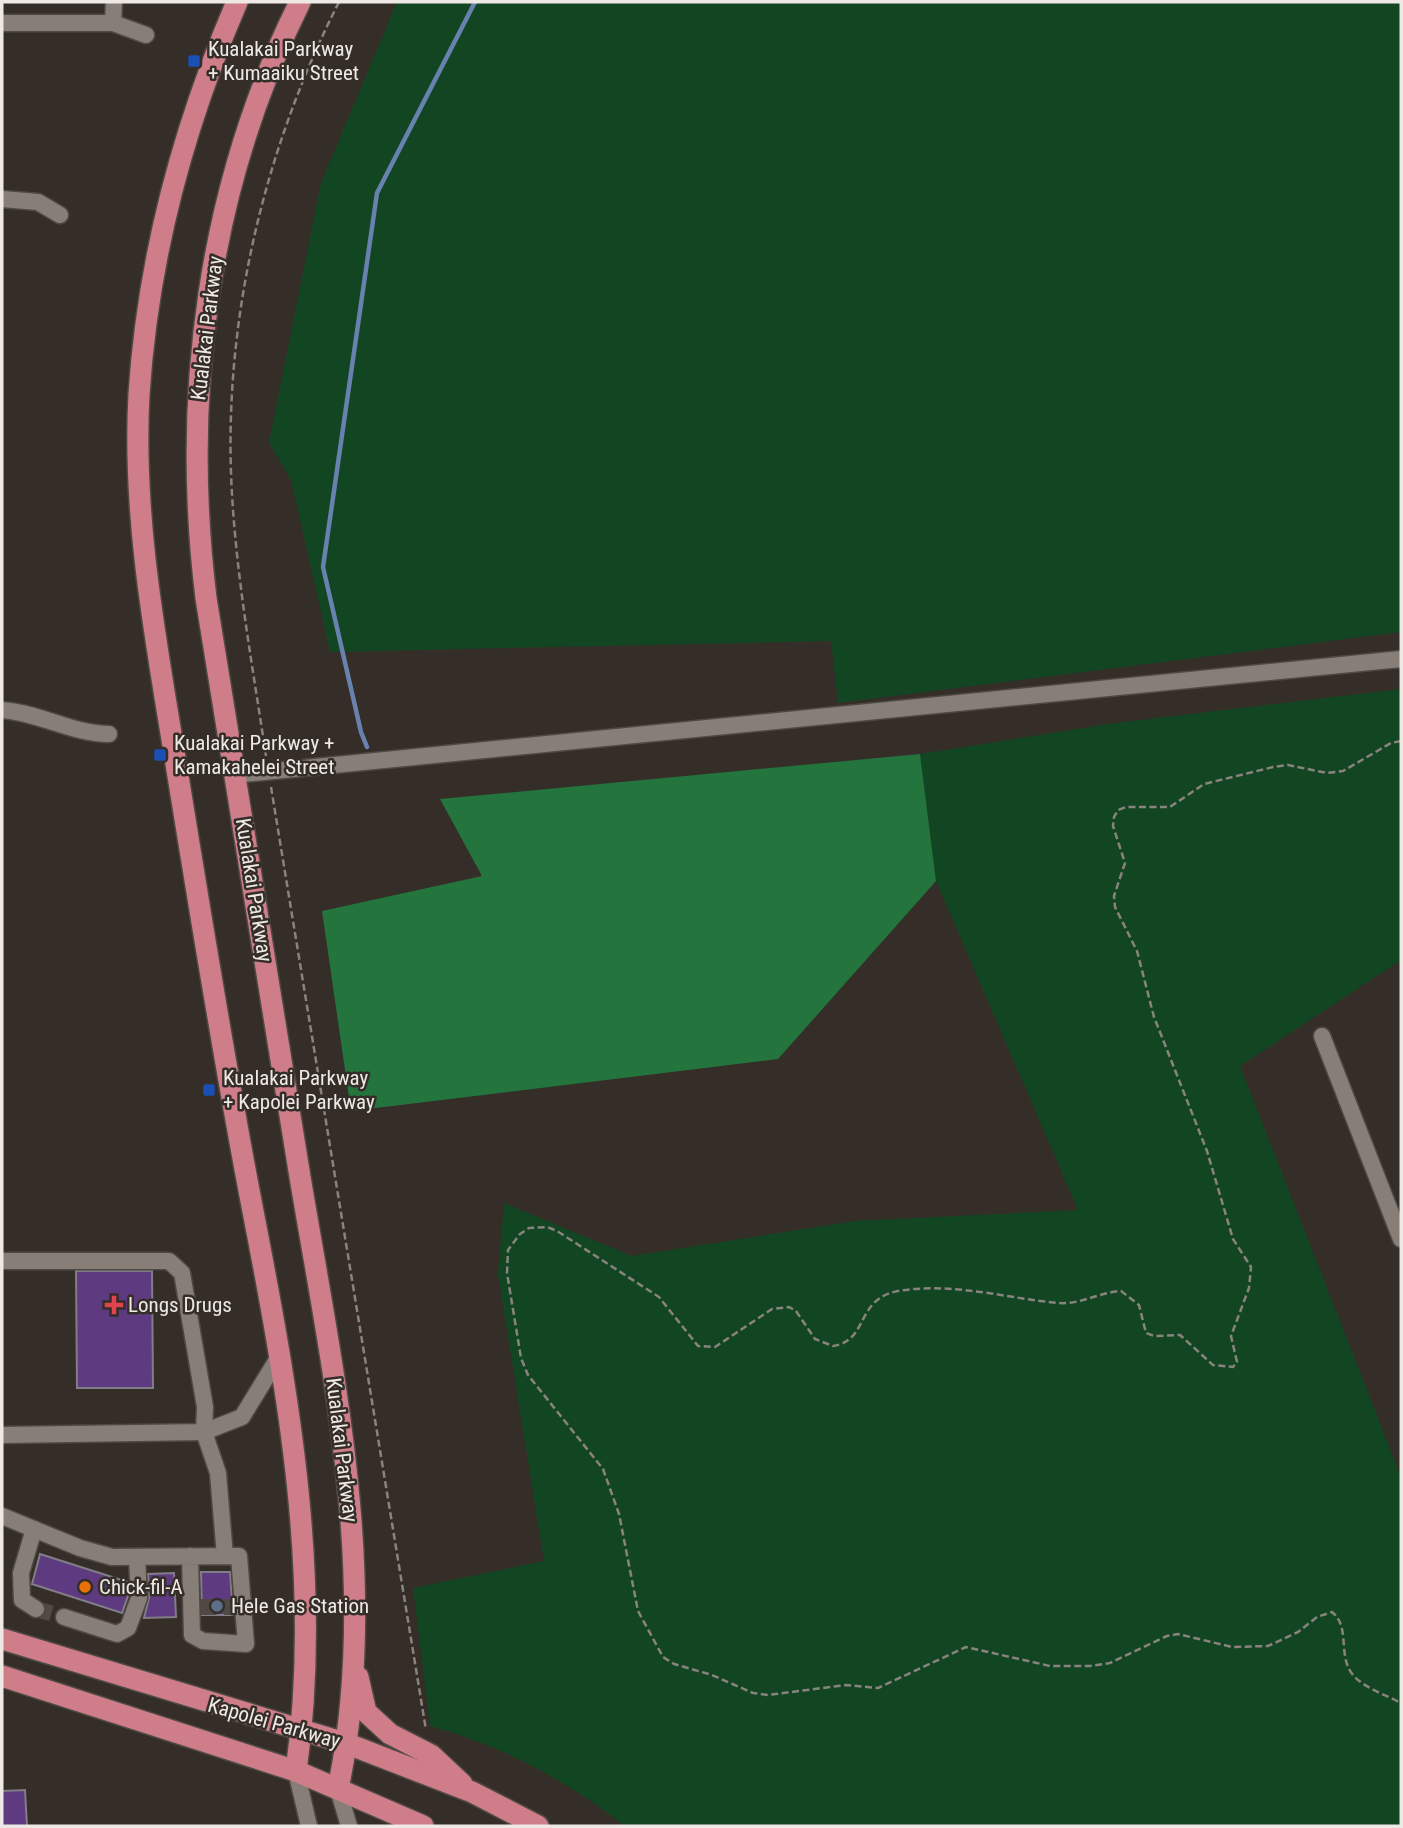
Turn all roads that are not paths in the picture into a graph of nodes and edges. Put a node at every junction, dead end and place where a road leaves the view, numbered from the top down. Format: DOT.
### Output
graph roads {
  1 [pos="114,2"];
  2 [pos="237,2"];
  3 [pos="300,2"];
  4 [pos="2,23"];
  5 [pos="113,23"];
  6 [pos="146,35"];
  7 [pos="2,199"];
  8 [pos="60,215"];
  9 [pos="1401,659"];
  10 [pos="2,710"];
  11 [pos="109,734"];
  12 [pos="234,775"];
  13 [pos="1322,1036"];
  14 [pos="1401,1239"];
  15 [pos="2,1261"];
  16 [pos="280,1354"];
  17 [pos="204,1432"];
  18 [pos="2,1435"];
  19 [pos="2,1516"];
  20 [pos="34,1529"];
  21 [pos="190,1556"];
  22 [pos="225,1556"];
  23 [pos="137,1557"];
  24 [pos="36,1609"];
  25 [pos="64,1618"];
  26 [pos="2,1639"];
  27 [pos="352,1656"];
  28 [pos="2,1676"];
  29 [pos="301,1733"];
  30 [pos="348,1744"];
  31 [pos="296,1770"];
  32 [pos="338,1789"];
  33 [pos="472,1792"];
  34 [pos="309,1826"];
  35 [pos="349,1826"];
  36 [pos="423,1826"];
  37 [pos="538,1826"];
  1 -- 5 [label="street"];
  2 -- 16 [label="main road"];
  3 -- 12 [label="main road, Kualakai Parkway"];
  4 -- 5 [label="street"];
  5 -- 6 [label="street"];
  7 -- 8 [label="street"];
  9 -- 12 [label="street"];
  10 -- 11 [label="street"];
  12 -- 27 [label="main road, Kualakai Parkway"];
  13 -- 14 [label="street"];
  15 -- 17 [label="street"];
  16 -- 17 [label="street"];
  16 -- 29 [label="main road"];
  17 -- 18 [label="street"];
  17 -- 22 [label="street"];
  19 -- 20 [label="street"];
  20 -- 23 [label="street"];
  20 -- 24 [label="street"];
  21 -- 22 [label="street"];
  21 -- 22 [label="street"];
  21 -- 23 [label="street"];
  23 -- 25 [label="street"];
  26 -- 29 [label="main road, Kapolei Parkway"];
  27 -- 30 [label="main road, Kualakai Parkway"];
  27 -- 33 [label="main road"];
  28 -- 31 [label="main road, Kapolei Parkway"];
  29 -- 30 [label="main road, Kapolei Parkway"];
  29 -- 31 [label="main road"];
  30 -- 32 [label="main road, Kualakai Parkway"];
  30 -- 33 [label="main road, Kapolei Parkway"];
  31 -- 32 [label="main road, Kapolei Parkway"];
  31 -- 34 [label="street"];
  32 -- 35 [label="street"];
  32 -- 36 [label="main road, Kapolei Parkway"];
  33 -- 37 [label="main road, Kapolei Parkway"];
}
